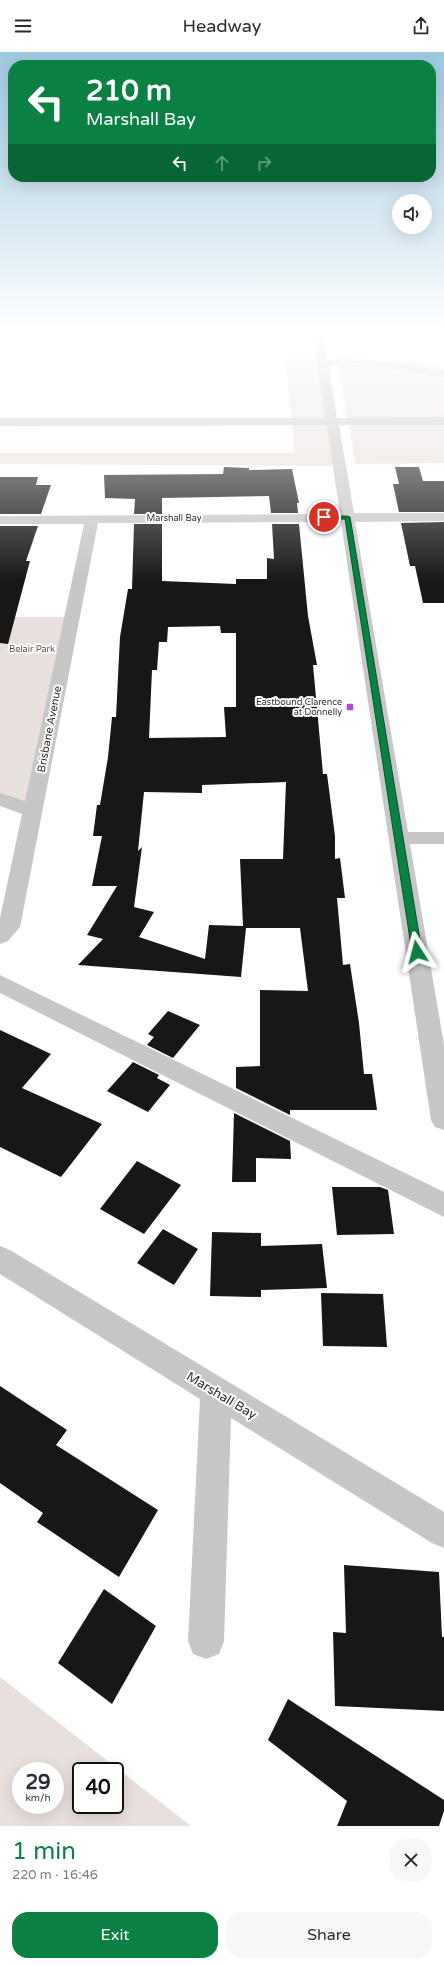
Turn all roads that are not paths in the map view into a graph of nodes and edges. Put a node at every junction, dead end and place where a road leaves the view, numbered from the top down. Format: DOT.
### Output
graph roads {
  1 [pos="331,417"];
  2 [pos="0,422"];
  3 [pos="332,422"];
  4 [pos="444,422"];
  5 [pos="347,517"];
  6 [pos="444,517"];
  7 [pos="92,519"];
  8 [pos="0,520"];
  9 [pos="0,799"];
  10 [pos="32,811"];
  11 [pos="398,838"];
  12 [pos="444,838"];
  13 [pos="0,936"];
  14 [pos="0,983"];
  15 [pos="444,1120"];
  16 [pos="444,1206"];
  17 [pos="0,1260"];
  18 [pos="216,1392"];
  19 [pos="444,1531"];
  20 [pos="206,1641"];
  1 -- 3 [label="street"];
  2 -- 3 [label="street"];
  3 -- 4 [label="street"];
  3 -- 5 [label="street"];
  5 -- 6 [label="street, Marshall Bay"];
  5 -- 7 [label="street, Marshall Bay"];
  5 -- 11 [label="street"];
  7 -- 8 [label="street, Marshall Bay"];
  7 -- 10 [label="street, Brisbane Avenue"];
  9 -- 10 [label="street"];
  10 -- 13 [label="street, Brisbane Avenue"];
  11 -- 12 [label="street"];
  11 -- 15 [label="street"];
  14 -- 16 [label="street"];
  17 -- 18 [label="street, Marshall Bay"];
  18 -- 19 [label="street, Marshall Bay"];
  18 -- 20 [label="street"];
}
